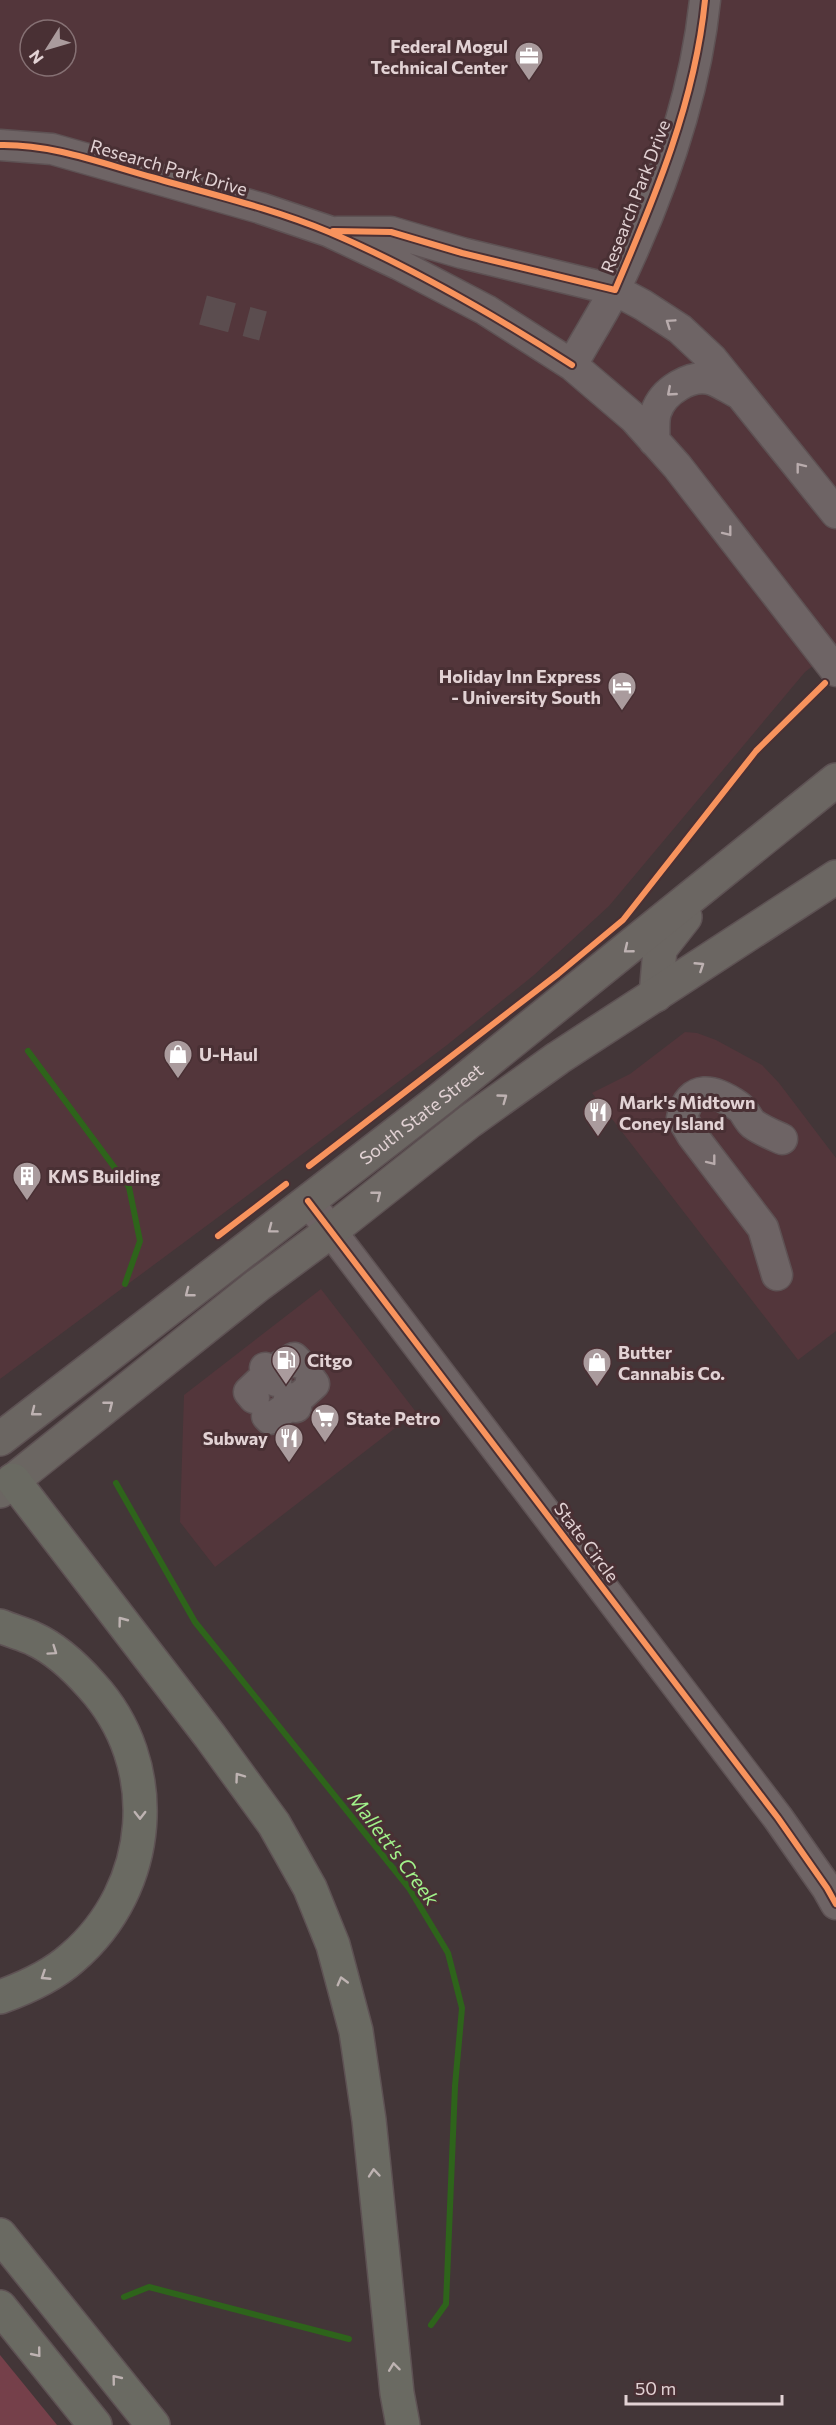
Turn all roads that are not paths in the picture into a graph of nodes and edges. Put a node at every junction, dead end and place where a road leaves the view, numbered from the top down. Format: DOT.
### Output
graph roads {
  1 [pos="705,0"];
  2 [pos="0,146"];
  3 [pos="328,231"];
  4 [pos="615,290"];
  5 [pos="572,364"];
  6 [pos="742,396"];
  7 [pos="654,441"];
  8 [pos="836,513"];
  9 [pos="836,671"];
  10 [pos="836,780"];
  11 [pos="805,805"];
  12 [pos="836,877"];
  13 [pos="656,994"];
  14 [pos="782,1139"];
  15 [pos="308,1201"];
  16 [pos="331,1231"];
  17 [pos="235,1257"];
  18 [pos="777,1275"];
  19 [pos="258,1285"];
  20 [pos="0,1439"];
  21 [pos="4,1482"];
  22 [pos="0,1626"];
  23 [pos="836,1904"];
  24 [pos="0,1997"];
  25 [pos="0,2235"];
  26 [pos="0,2307"];
  27 [pos="95,2425"];
  28 [pos="153,2425"];
  29 [pos="403,2425"];
  1 -- 4 [label="street, Research Park Drive"];
  2 -- 3 [label="street, Research Park Drive"];
  3 -- 4 [label="street, Research Park Drive"];
  3 -- 5 [label="street, Research Park Drive"];
  4 -- 5 [label="street, Research Park Drive"];
  6 -- 4 [label="street, Research Park Drive, one-way"];
  5 -- 7 [label="street, Research Park Drive"];
  6 -- 7 [label="street, one-way"];
  8 -- 6 [label="street, Research Park Drive, one-way"];
  7 -- 9 [label="street, Research Park Drive, one-way"];
  10 -- 11 [label="main road, South State Street"];
  11 -- 13 [label="main road"];
  11 -- 15 [label="main road, South State Street, one-way"];
  13 -- 12 [label="main road, South State Street, one-way"];
  16 -- 13 [label="main road, South State Street, one-way"];
  14 -- 18 [label="street, one-way"];
  15 -- 16 [label="street, State Circle"];
  15 -- 17 [label="main road, South State Street, one-way"];
  16 -- 19 [label="main road, South State Street"];
  16 -- 23 [label="street, State Circle"];
  17 -- 19 [label="street"];
  17 -- 20 [label="main road, South State Street, one-way"];
  21 -- 19 [label="main road, South State Street, one-way"];
  29 -- 21 [label="highway, one-way"];
  22 -- 24 [label="highway, one-way"];
  28 -- 25 [label="highway, one-way"];
  26 -- 27 [label="highway, one-way"];
}
